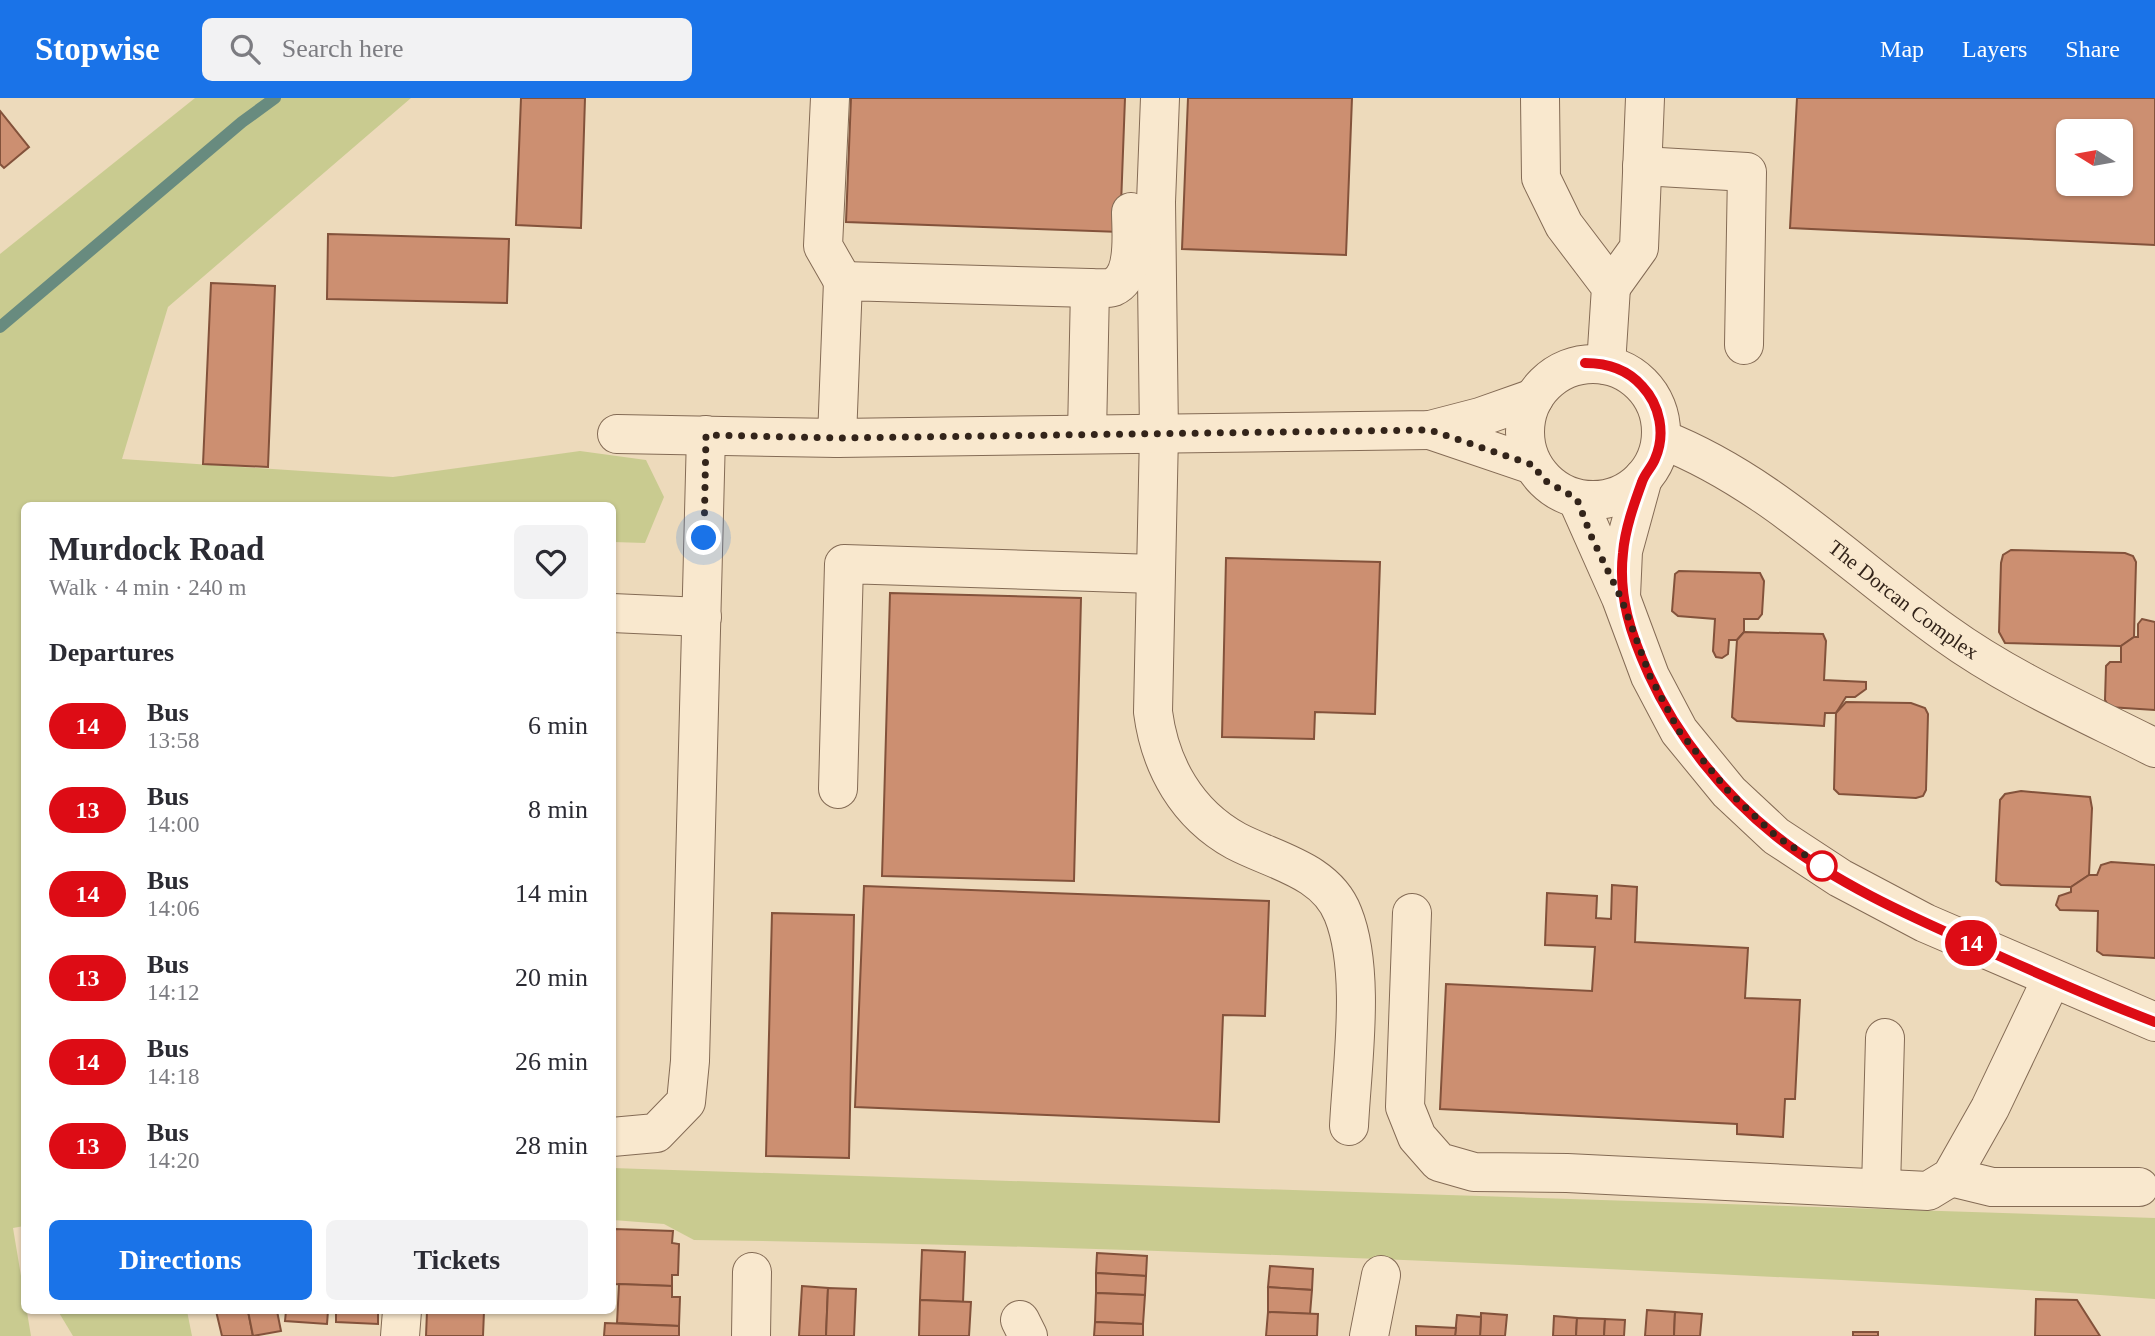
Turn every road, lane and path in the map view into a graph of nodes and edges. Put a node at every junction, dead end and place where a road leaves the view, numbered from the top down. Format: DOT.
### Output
graph roads {
  1 [pos="830,98"];
  2 [pos="1134,98"];
  3 [pos="1160,98"];
  4 [pos="1540,98"];
  5 [pos="1645,98"];
  6 [pos="1642,166"];
  7 [pos="843,281"];
  8 [pos="1611,287"];
  9 [pos="1090,288"];
  10 [pos="1744,345"];
  11 [pos="1606,365"];
  12 [pos="1534,398"];
  13 [pos="1430,430"];
  14 [pos="617,434"];
  15 [pos="1087,434"];
  16 [pos="1159,434"];
  17 [pos="706,435"];
  18 [pos="837,438"];
  19 [pos="1661,439"];
  20 [pos="1533,465"];
  21 [pos="1643,478"];
  22 [pos="1577,499"];
  23 [pos="1155,574"];
  24 [pos="1621,598"];
  25 [pos="702,600"];
  26 [pos="616,612"];
  27 [pos="2155,748"];
  28 [pos="838,789"];
  29 [pos="1412,913"];
  30 [pos="2052,980"];
  31 [pos="2155,1022"];
  32 [pos="1885,1038"];
  33 [pos="1349,1126"];
  34 [pos="616,1137"];
  35 [pos="1951,1177"];
  36 [pos="2139,1187"];
  37 [pos="1881,1188"];
  38 [pos="752,1272"];
  39 [pos="1381,1275"];
  40 [pos="402,1314"];
  41 [pos="400,1336"];
  42 [pos="751,1336"];
  43 [pos="1369,1336"];
  1 -- 7 [label="street"];
  2 -- 9 [label="street"];
  3 -- 16 [label="street"];
  4 -- 8 [label="street"];
  5 -- 6 [label="street"];
  6 -- 8 [label="street"];
  6 -- 10 [label="street"];
  7 -- 9 [label="street"];
  7 -- 18 [label="street"];
  8 -- 11 [label="street"];
  9 -- 15 [label="street"];
  11 -- 12 [label="street"];
  11 -- 19 [label="street"];
  12 -- 13 [label="street"];
  12 -- 20 [label="street"];
  13 -- 16 [label="street"];
  13 -- 20 [label="street"];
  14 -- 17 [label="street"];
  15 -- 16 [label="street"];
  15 -- 18 [label="street"];
  16 -- 23 [label="street"];
  17 -- 18 [label="street"];
  17 -- 25 [label="street"];
  19 -- 21 [label="street"];
  19 -- 27 [label="street, The Dorcan Complex"];
  20 -- 22 [label="street"];
  21 -- 22 [label="street"];
  21 -- 24 [label="street"];
  22 -- 24 [label="street"];
  23 -- 28 [label="street"];
  23 -- 33 [label="street"];
  24 -- 30 [label="street"];
  25 -- 26 [label="street"];
  25 -- 34 [label="street"];
  29 -- 37 [label="street"];
  30 -- 31 [label="street"];
  30 -- 35 [label="street"];
  32 -- 37 [label="street"];
  35 -- 36 [label="street"];
  35 -- 37 [label="street"];
  38 -- 42 [label="street"];
  39 -- 43 [label="street"];
  40 -- 41 [label="street"];
}
